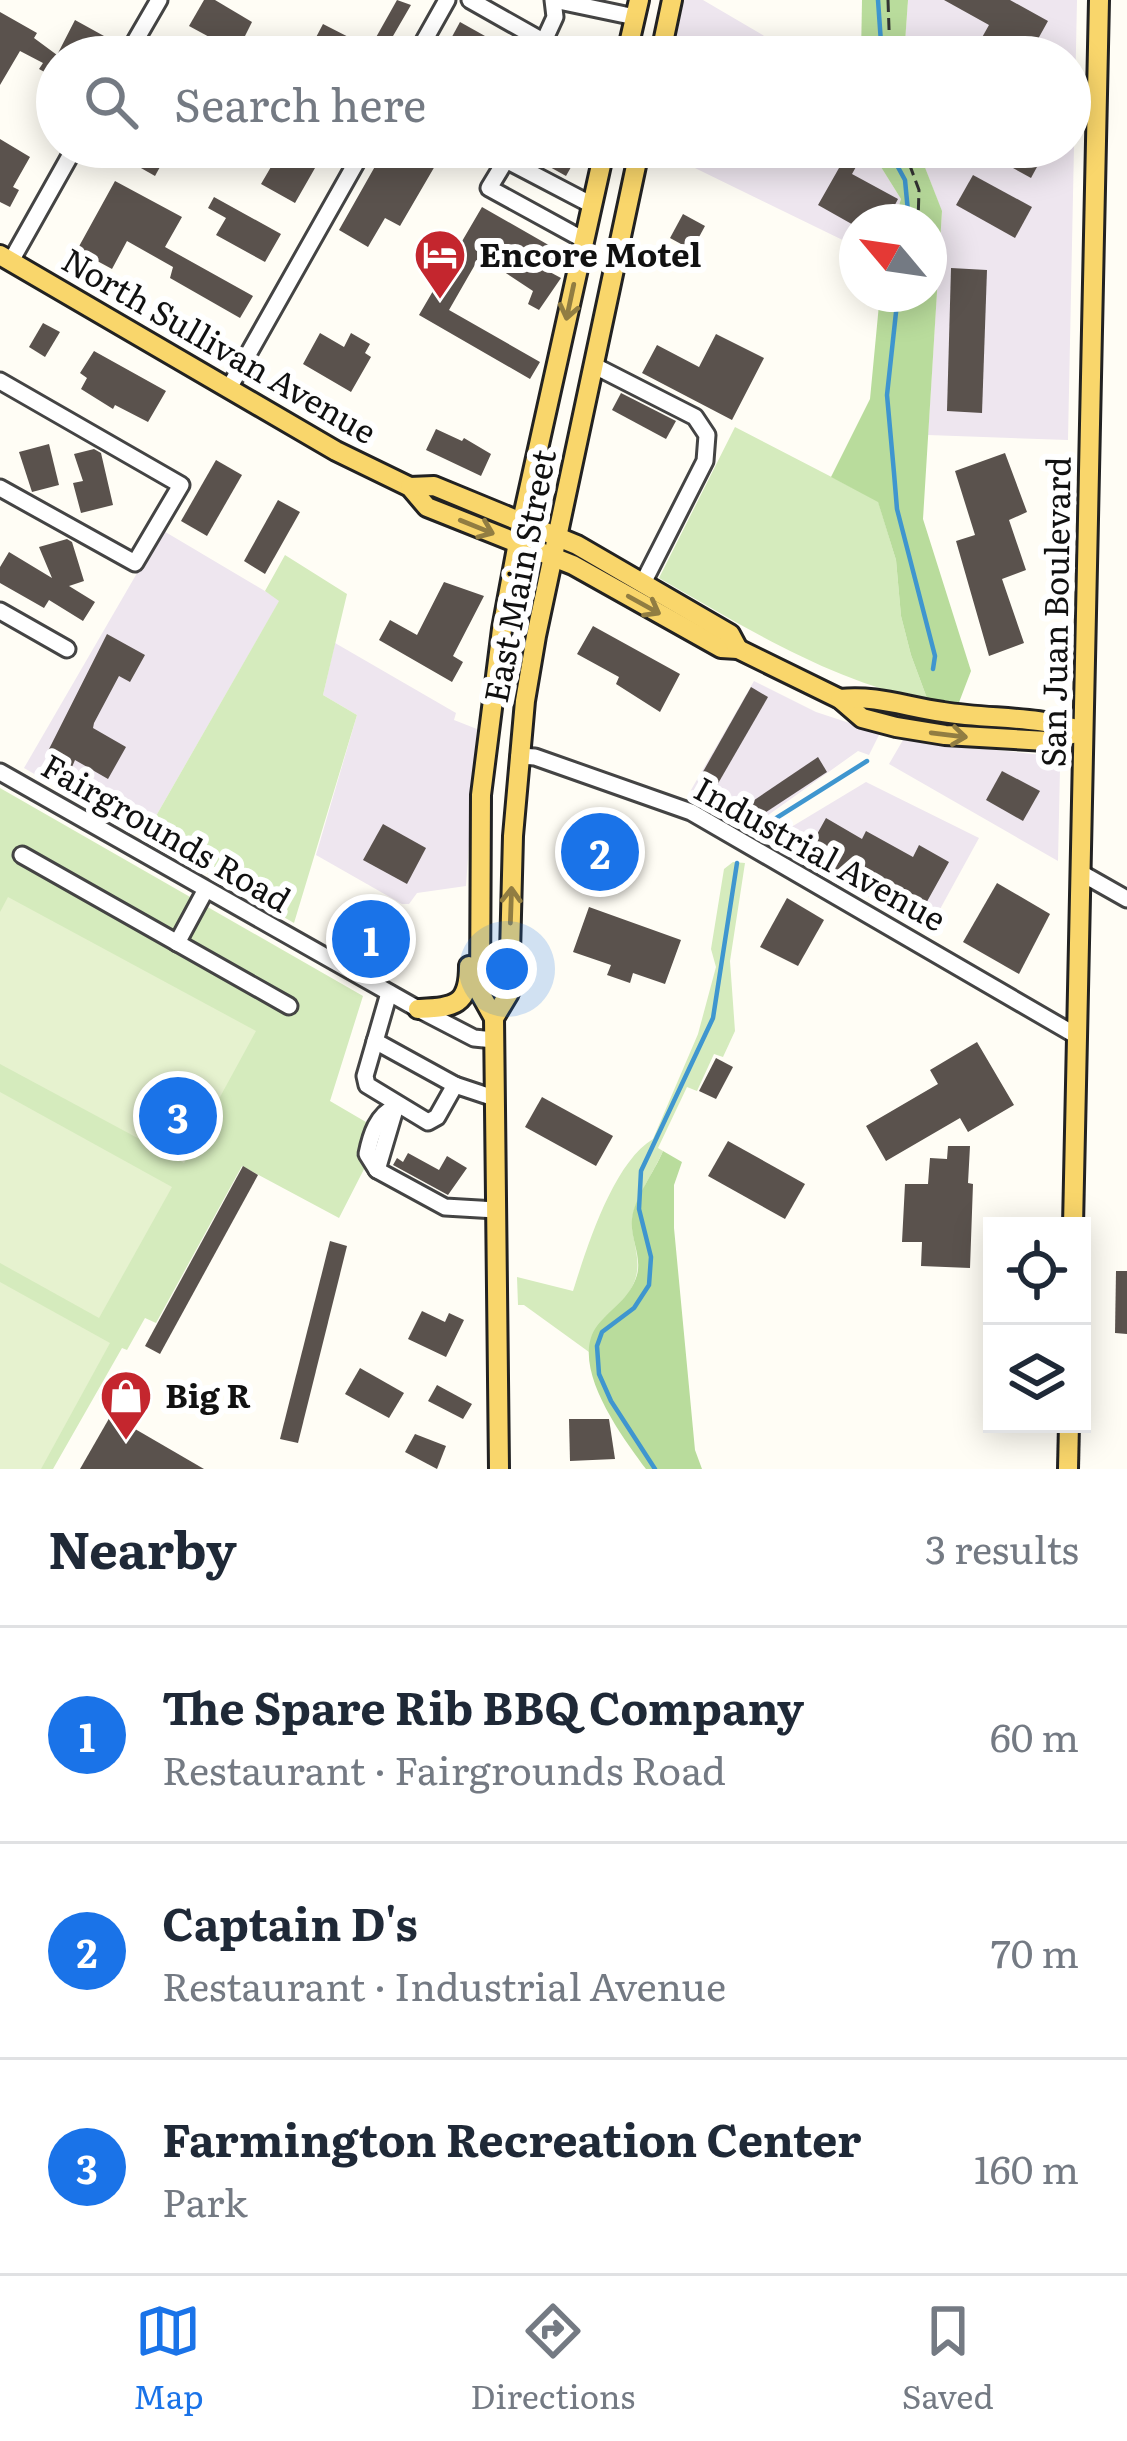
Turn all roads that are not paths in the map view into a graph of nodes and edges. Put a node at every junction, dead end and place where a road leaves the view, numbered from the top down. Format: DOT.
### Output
graph roads {
  1 [pos="158,0"];
  2 [pos="447,0"];
  3 [pos="554,0"];
  4 [pos="672,0"];
  5 [pos="1099,0"];
  6 [pos="479,2"];
  7 [pos="602,5"];
  8 [pos="637,9"];
  9 [pos="138,36"];
  10 [pos="427,36"];
  11 [pos="536,36"];
  12 [pos="546,36"];
  13 [pos="664,36"];
  14 [pos="62,168"];
  15 [pos="352,168"];
  16 [pos="501,168"];
  17 [pos="521,168"];
  18 [pos="600,168"];
  19 [pos="635,168"];
  20 [pos="592,205"];
  21 [pos="584,240"];
  22 [pos="5,258"];
  23 [pos="558,358"];
  24 [pos="592,365"];
  25 [pos="0,381"];
  26 [pos="230,388"];
  27 [pos="410,487"];
  28 [pos="0,488"];
  29 [pos="522,521"];
  30 [pos="556,535"];
  31 [pos="518,542"];
  32 [pos="551,556"];
  33 [pos="643,583"];
  34 [pos="0,610"];
  35 [pos="67,649"];
  36 [pos="738,649"];
  37 [pos="1083,731"];
  38 [pos="486,754"];
  39 [pos="519,756"];
  40 [pos="0,772"];
  41 [pos="482,795"];
  42 [pos="22,855"];
  43 [pos="1081,873"];
  44 [pos="205,891"];
  45 [pos="1127,899"];
  46 [pos="177,943"];
  47 [pos="389,993"];
  48 [pos="289,1006"];
  49 [pos="418,1009"];
  50 [pos="494,1018"];
  51 [pos="1077,1036"];
  52 [pos="494,1040"];
  53 [pos="375,1041"];
  54 [pos="455,1084"];
  55 [pos="494,1098"];
  56 [pos="396,1106"];
  57 [pos="496,1210"];
  58 [pos="1073,1217"];
  59 [pos="1069,1433"];
  60 [pos="499,1469"];
  61 [pos="1068,1469"];
  1 -- 9 [label="street"];
  2 -- 10 [label="street"];
  3 -- 7 [label="street"];
  3 -- 12 [label="street"];
  4 -- 13 [label="main road"];
  5 -- 37 [label="main road, San Juan Boulevard"];
  6 -- 11 [label="street"];
  7 -- 8 [label="street"];
  14 -- 22 [label="street"];
  15 -- 26 [label="street"];
  16 -- 21 [label="street"];
  17 -- 20 [label="street"];
  18 -- 20 [label="main road, East Main Street"];
  19 -- 24 [label="main road, East Main Street"];
  20 -- 21 [label="main road, East Main Street"];
  21 -- 23 [label="main road, East Main Street, one-way"];
  22 -- 26 [label="main road, North Sullivan Avenue"];
  23 -- 24 [label="main road"];
  23 -- 29 [label="main road, East Main Street"];
  24 -- 30 [label="main road, East Main Street"];
  24 -- 33 [label="street"];
  25 -- 28 [label="street"];
  26 -- 27 [label="main road, North Sullivan Avenue"];
  27 -- 29 [label="main road, North Sullivan Avenue"];
  27 -- 31 [label="main road, North Sullivan Avenue, one-way"];
  29 -- 30 [label="main road, North Sullivan Avenue"];
  29 -- 31 [label="main road, East Main Street"];
  30 -- 32 [label="main road, East Main Street"];
  30 -- 33 [label="main road, North Sullivan Avenue"];
  31 -- 32 [label="main road, North Sullivan Avenue"];
  31 -- 38 [label="main road, East Main Street"];
  32 -- 36 [label="main road, North Sullivan Avenue, one-way"];
  32 -- 39 [label="main road, East Main Street"];
  33 -- 36 [label="main road, North Sullivan Avenue"];
  34 -- 35 [label="street"];
  36 -- 37 [label="main road, North Sullivan Avenue"];
  37 -- 43 [label="main road, San Juan Boulevard"];
  38 -- 39 [label="main road"];
  38 -- 41 [label="main road, East Main Street"];
  50 -- 39 [label="main road, East Main Street, one-way"];
  39 -- 51 [label="street, Industrial Avenue"];
  40 -- 44 [label="street, Fairgrounds Road"];
  41 -- 49 [label="main road"];
  41 -- 50 [label="main road, East Main Street"];
  42 -- 46 [label="street"];
  43 -- 45 [label="street"];
  43 -- 51 [label="main road, San Juan Boulevard"];
  44 -- 46 [label="street"];
  44 -- 47 [label="street, Fairgrounds Road"];
  46 -- 48 [label="street"];
  47 -- 49 [label="street, Fairgrounds Road"];
  47 -- 53 [label="street"];
  49 -- 52 [label="street, Fairgrounds Road"];
  50 -- 52 [label="main road, East Main Street"];
  51 -- 58 [label="main road, San Juan Boulevard"];
  52 -- 55 [label="main road, East Main Street"];
  53 -- 54 [label="street"];
  53 -- 56 [label="street"];
  54 -- 55 [label="street"];
  54 -- 56 [label="street"];
  55 -- 57 [label="main road, East Main Street"];
  56 -- 57 [label="street"];
  57 -- 60 [label="main road, East Main Street"];
  59 -- 61 [label="main road"];
}
